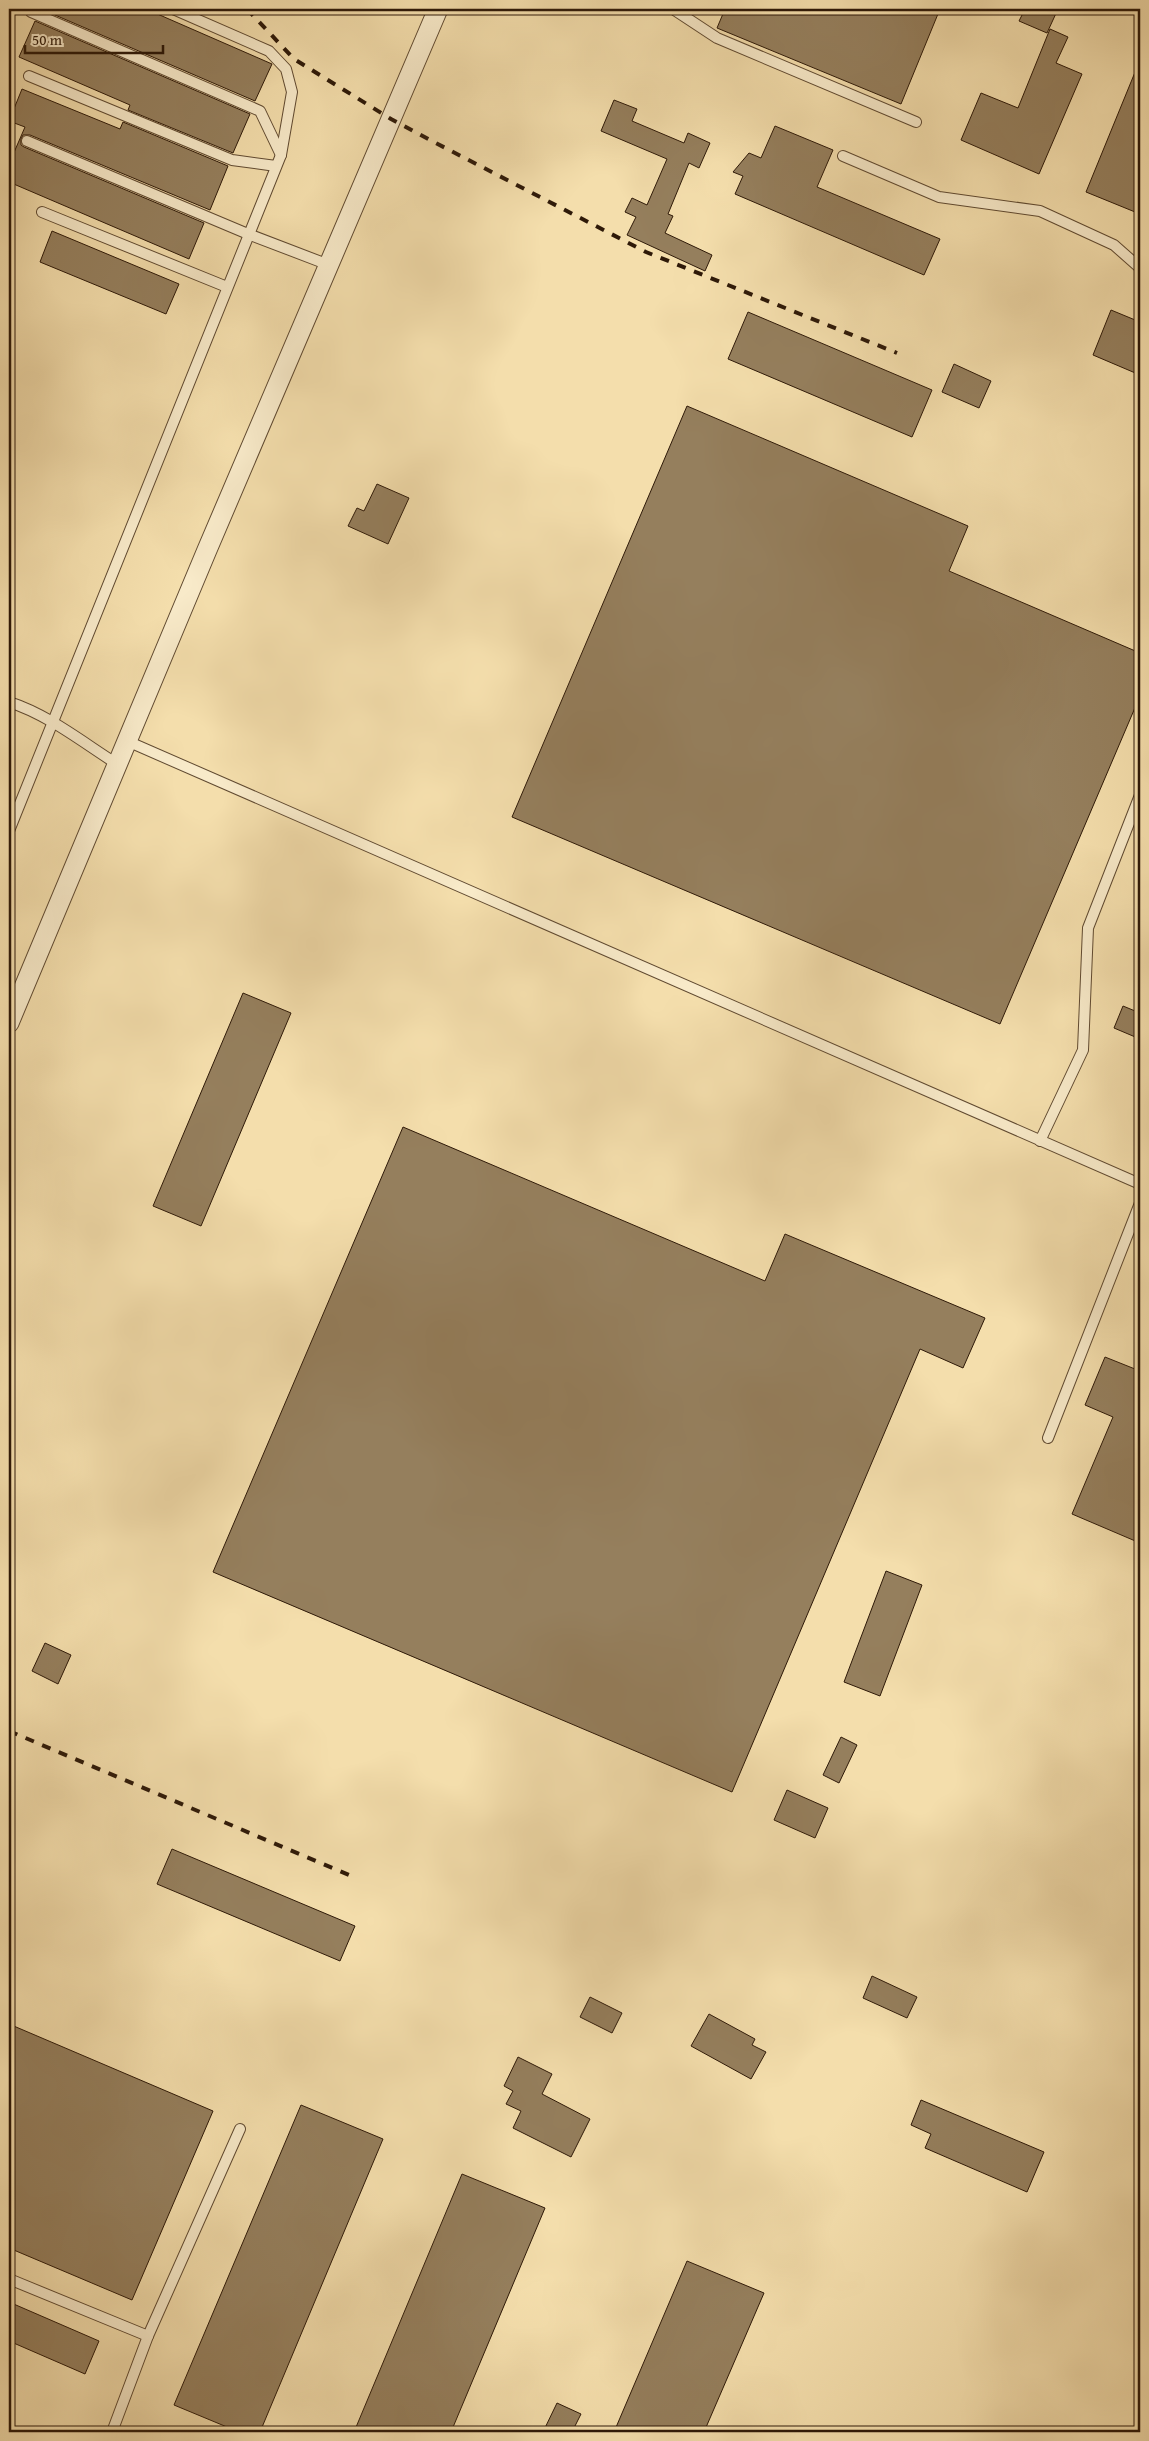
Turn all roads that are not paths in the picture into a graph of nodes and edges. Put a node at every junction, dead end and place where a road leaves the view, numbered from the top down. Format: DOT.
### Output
graph roads {
  1 [pos="173,9"];
  2 [pos="438,9"];
  3 [pos="673,9"];
  4 [pos="31,12"];
  5 [pos="29,76"];
  6 [pos="916,122"];
  7 [pos="27,141"];
  8 [pos="280,155"];
  9 [pos="843,156"];
  10 [pos="276,166"];
  11 [pos="42,212"];
  12 [pos="248,234"];
  13 [pos="329,265"];
  14 [pos="1140,268"];
  15 [pos="227,287"];
  16 [pos="9,702"];
  17 [pos="53,722"];
  18 [pos="127,741"];
  19 [pos="117,764"];
  20 [pos="1140,795"];
  21 [pos="9,831"];
  22 [pos="9,1023"];
  23 [pos="1040,1141"];
  24 [pos="1140,1184"];
  25 [pos="1140,1203"];
  26 [pos="1048,1438"];
  27 [pos="240,2129"];
  28 [pos="9,2280"];
  29 [pos="148,2336"];
  30 [pos="112,2432"];
  1 -- 8 [label="lane"];
  2 -- 13 [label="street"];
  3 -- 6 [label="lane"];
  4 -- 8 [label="lane"];
  5 -- 10 [label="lane"];
  7 -- 12 [label="lane"];
  8 -- 10 [label="lane"];
  9 -- 14 [label="lane"];
  10 -- 12 [label="lane"];
  11 -- 15 [label="lane"];
  12 -- 13 [label="lane"];
  12 -- 15 [label="lane"];
  13 -- 18 [label="street"];
  15 -- 17 [label="lane"];
  16 -- 17 [label="lane"];
  17 -- 19 [label="lane"];
  17 -- 21 [label="lane"];
  18 -- 19 [label="street"];
  18 -- 23 [label="lane"];
  19 -- 22 [label="street"];
  20 -- 23 [label="lane"];
  23 -- 24 [label="lane"];
  25 -- 26 [label="lane"];
  27 -- 29 [label="lane"];
  28 -- 29 [label="lane"];
  29 -- 30 [label="lane"];
}
